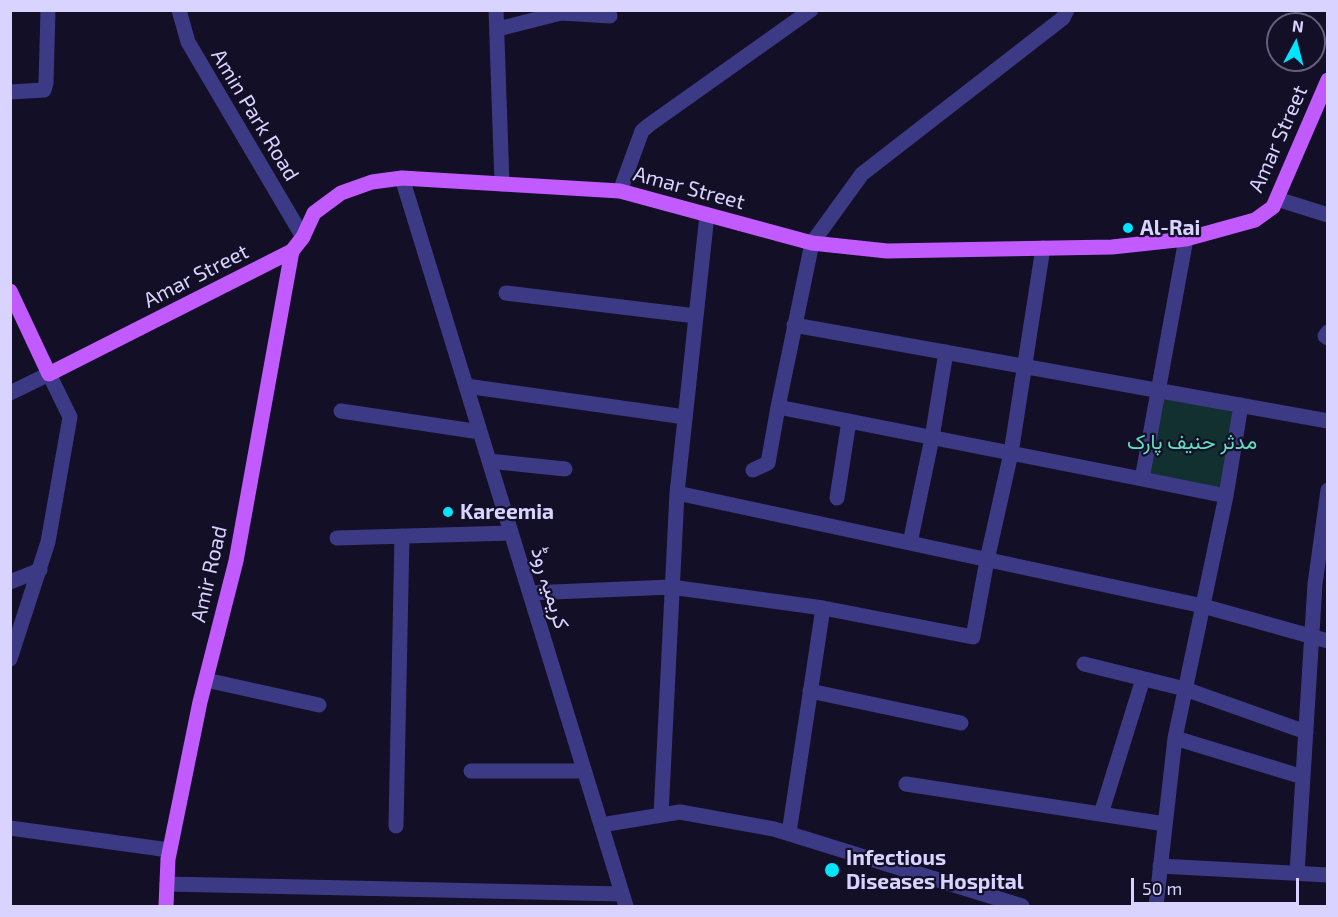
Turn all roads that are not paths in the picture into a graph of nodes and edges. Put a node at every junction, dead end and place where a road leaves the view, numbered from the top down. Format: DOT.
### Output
graph roads {
  1 [pos="48,10"];
  2 [pos="179,10"];
  3 [pos="495,10"];
  4 [pos="811,10"];
  5 [pos="1067,10"];
  6 [pos="610,16"];
  7 [pos="498,29"];
  8 [pos="1327,84"];
  9 [pos="10,92"];
  10 [pos="402,178"];
  11 [pos="502,184"];
  12 [pos="620,191"];
  13 [pos="1277,199"];
  14 [pos="707,215"];
  15 [pos="1328,215"];
  16 [pos="303,237"];
  17 [pos="1186,239"];
  18 [pos="812,243"];
  19 [pos="1043,248"];
  20 [pos="292,250"];
  21 [pos="10,291"];
  22 [pos="506,293"];
  23 [pos="696,316"];
  24 [pos="794,325"];
  25 [pos="1328,332"];
  26 [pos="1328,338"];
  27 [pos="946,352"];
  28 [pos="1024,366"];
  29 [pos="49,374"];
  30 [pos="466,386"];
  31 [pos="1158,390"];
  32 [pos="10,393"];
  33 [pos="1241,405"];
  34 [pos="778,407"];
  35 [pos="341,411"];
  36 [pos="685,417"];
  37 [pos="849,421"];
  38 [pos="1328,421"];
  39 [pos="480,432"];
  40 [pos="932,438"];
  41 [pos="1011,453"];
  42 [pos="489,461"];
  43 [pos="565,469"];
  44 [pos="753,470"];
  45 [pos="1142,479"];
  46 [pos="1328,490"];
  47 [pos="677,493"];
  48 [pos="1226,496"];
  49 [pos="837,498"];
  50 [pos="511,533"];
  51 [pos="402,536"];
  52 [pos="337,538"];
  53 [pos="910,543"];
  54 [pos="987,560"];
  55 [pos="40,570"];
  56 [pos="10,582"];
  57 [pos="671,587"];
  58 [pos="530,593"];
  59 [pos="1203,606"];
  60 [pos="823,608"];
  61 [pos="1312,636"];
  62 [pos="1328,641"];
  63 [pos="11,655"];
  64 [pos="1084,664"];
  65 [pos="1143,679"];
  66 [pos="206,680"];
  67 [pos="1185,689"];
  68 [pos="810,691"];
  69 [pos="319,705"];
  70 [pos="961,723"];
  71 [pos="1306,732"];
  72 [pos="1175,738"];
  73 [pos="471,771"];
  74 [pos="584,771"];
  75 [pos="1303,777"];
  76 [pos="906,784"];
  77 [pos="1101,814"];
  78 [pos="661,815"];
  79 [pos="1165,824"];
  80 [pos="600,825"];
  81 [pos="396,826"];
  82 [pos="10,828"];
  83 [pos="789,833"];
  84 [pos="169,850"];
  85 [pos="1160,866"];
  86 [pos="1297,873"];
  87 [pos="1328,875"];
  88 [pos="167,884"];
  89 [pos="624,900"];
  90 [pos="166,906"];
  91 [pos="1022,906"];
  92 [pos="1156,906"];
  1 -- 9 [label="street"];
  2 -- 16 [label="street, Amin Park Road"];
  3 -- 7 [label="street"];
  4 -- 12 [label="street"];
  5 -- 18 [label="street"];
  6 -- 7 [label="street"];
  7 -- 11 [label="street"];
  8 -- 13 [label="main road, Amar Street"];
  10 -- 11 [label="main road, Amar Street"];
  10 -- 16 [label="main road, Amar Street"];
  10 -- 30 [label="street, کریمیہ روڈ"];
  11 -- 12 [label="main road, Amar Street"];
  12 -- 14 [label="main road, Amar Street"];
  13 -- 15 [label="street"];
  13 -- 17 [label="main road, Amar Street"];
  14 -- 18 [label="main road, Amar Street"];
  14 -- 23 [label="street"];
  16 -- 20 [label="main road, Amar Street"];
  17 -- 19 [label="main road, Amar Street"];
  17 -- 31 [label="street"];
  18 -- 19 [label="main road, Amar Street"];
  18 -- 24 [label="street"];
  19 -- 28 [label="street"];
  20 -- 29 [label="main road, Amar Street"];
  20 -- 66 [label="main road, Amir Road"];
  21 -- 29 [label="main road"];
  22 -- 23 [label="street"];
  23 -- 36 [label="street"];
  24 -- 27 [label="street"];
  24 -- 34 [label="street"];
  25 -- 26 [label="street"];
  27 -- 28 [label="street"];
  27 -- 40 [label="street"];
  28 -- 31 [label="street"];
  28 -- 41 [label="street"];
  29 -- 32 [label="street, Amar Street"];
  29 -- 55 [label="street"];
  30 -- 36 [label="street"];
  30 -- 39 [label="street, کریمیہ روڈ"];
  31 -- 33 [label="street"];
  31 -- 45 [label="street"];
  33 -- 38 [label="street"];
  33 -- 48 [label="street"];
  34 -- 37 [label="street"];
  34 -- 44 [label="street"];
  35 -- 39 [label="street"];
  36 -- 47 [label="street"];
  37 -- 40 [label="street"];
  37 -- 49 [label="street"];
  39 -- 42 [label="street, کریمیہ روڈ"];
  40 -- 41 [label="street"];
  40 -- 53 [label="street"];
  41 -- 45 [label="street"];
  41 -- 54 [label="street"];
  42 -- 43 [label="street"];
  42 -- 50 [label="street, کریمیہ روڈ"];
  45 -- 48 [label="street"];
  46 -- 61 [label="street"];
  47 -- 53 [label="street"];
  47 -- 57 [label="street"];
  48 -- 59 [label="street"];
  50 -- 51 [label="street"];
  50 -- 58 [label="street, کریمیہ روڈ"];
  51 -- 52 [label="street"];
  51 -- 81 [label="street"];
  53 -- 54 [label="street"];
  54 -- 59 [label="street"];
  54 -- 60 [label="street"];
  55 -- 56 [label="street"];
  55 -- 63 [label="street"];
  57 -- 58 [label="street"];
  57 -- 60 [label="street"];
  57 -- 78 [label="street"];
  58 -- 74 [label="street, کریمیہ روڈ"];
  59 -- 61 [label="street"];
  59 -- 67 [label="street"];
  60 -- 68 [label="street"];
  61 -- 62 [label="street"];
  61 -- 71 [label="street"];
  64 -- 65 [label="street"];
  65 -- 67 [label="street"];
  65 -- 77 [label="street"];
  66 -- 69 [label="street"];
  66 -- 84 [label="main road, Amir Road"];
  67 -- 71 [label="street"];
  67 -- 72 [label="street"];
  68 -- 70 [label="street"];
  68 -- 83 [label="street"];
  71 -- 75 [label="street"];
  72 -- 75 [label="street"];
  72 -- 79 [label="street"];
  73 -- 74 [label="street"];
  74 -- 80 [label="street, کریمیہ روڈ"];
  75 -- 86 [label="street"];
  76 -- 77 [label="street"];
  77 -- 79 [label="street"];
  78 -- 80 [label="street"];
  78 -- 83 [label="street"];
  79 -- 85 [label="street"];
  80 -- 89 [label="street, کریمیہ روڈ"];
  82 -- 84 [label="street"];
  83 -- 91 [label="street"];
  84 -- 88 [label="main road, Amir Road"];
  85 -- 86 [label="street"];
  85 -- 92 [label="street"];
  86 -- 87 [label="street"];
  88 -- 89 [label="street"];
  88 -- 90 [label="main road, Amir Road"];
}
